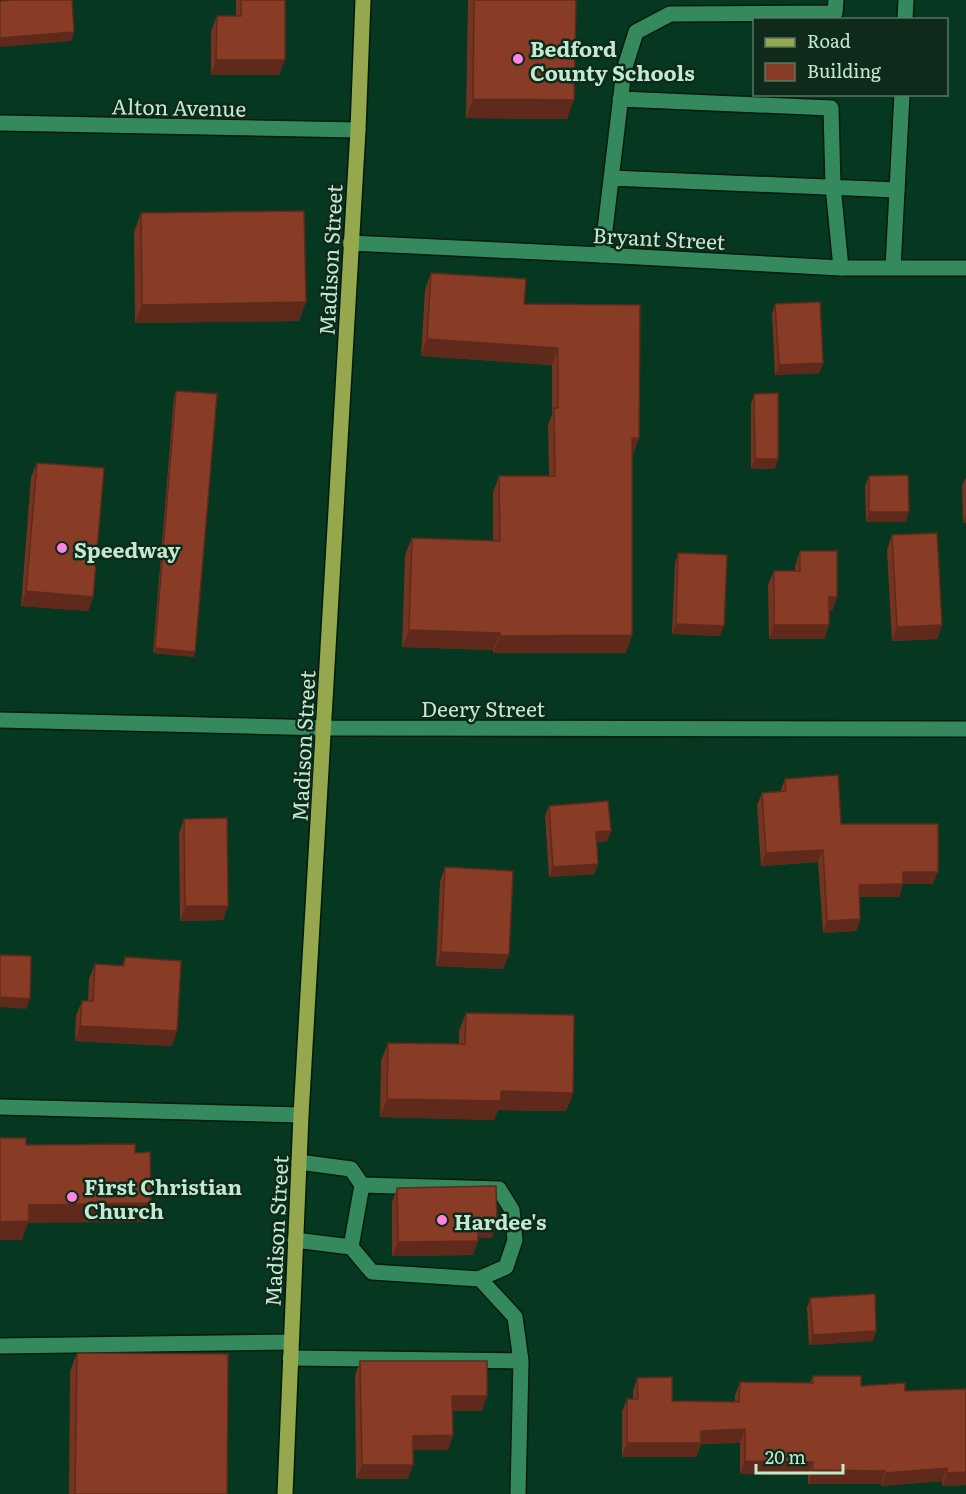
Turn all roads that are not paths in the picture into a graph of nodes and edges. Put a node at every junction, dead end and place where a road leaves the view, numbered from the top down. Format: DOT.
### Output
graph roads {
  1 [pos="363,0"];
  2 [pos="906,0"];
  3 [pos="835,11"];
  4 [pos="905,18"];
  5 [pos="902,96"];
  6 [pos="620,99"];
  7 [pos="832,101"];
  8 [pos="0,123"];
  9 [pos="358,130"];
  10 [pos="611,178"];
  11 [pos="833,186"];
  12 [pos="897,190"];
  13 [pos="350,243"];
  14 [pos="603,255"];
  15 [pos="841,268"];
  16 [pos="893,268"];
  17 [pos="966,268"];
  18 [pos="0,720"];
  19 [pos="324,728"];
  20 [pos="966,729"];
  21 [pos="0,1107"];
  22 [pos="301,1115"];
  23 [pos="299,1162"];
  24 [pos="362,1185"];
  25 [pos="295,1240"];
  26 [pos="351,1247"];
  27 [pos="478,1279"];
  28 [pos="291,1342"];
  29 [pos="0,1346"];
  30 [pos="290,1358"];
  31 [pos="521,1361"];
  32 [pos="285,1494"];
  33 [pos="518,1494"];
  1 -- 9 [label="main road, Madison Street"];
  2 -- 4 [label="street"];
  3 -- 6 [label="street"];
  5 -- 12 [label="street"];
  6 -- 7 [label="street"];
  6 -- 10 [label="street"];
  7 -- 11 [label="street"];
  8 -- 9 [label="street, Alton Avenue"];
  9 -- 13 [label="main road, Madison Street"];
  10 -- 11 [label="street"];
  10 -- 14 [label="street"];
  11 -- 12 [label="street"];
  11 -- 15 [label="street"];
  12 -- 16 [label="street"];
  13 -- 14 [label="street, Bryant Street"];
  13 -- 19 [label="main road, Madison Street"];
  14 -- 15 [label="street, Bryant Street"];
  15 -- 16 [label="street, Bryant Street"];
  16 -- 17 [label="street, Bryant Street"];
  18 -- 19 [label="street, Deery Street"];
  19 -- 20 [label="street, Deery Street"];
  19 -- 22 [label="main road, Madison Street"];
  21 -- 22 [label="street"];
  22 -- 23 [label="main road, Madison Street"];
  23 -- 24 [label="street"];
  23 -- 25 [label="main road, Madison Street"];
  24 -- 26 [label="street"];
  24 -- 27 [label="street"];
  25 -- 26 [label="street"];
  25 -- 28 [label="main road, Madison Street"];
  26 -- 27 [label="street"];
  27 -- 31 [label="street"];
  28 -- 29 [label="street"];
  28 -- 30 [label="main road, Madison Street"];
  30 -- 31 [label="street"];
  30 -- 32 [label="main road, Madison Street"];
  31 -- 33 [label="street"];
}
